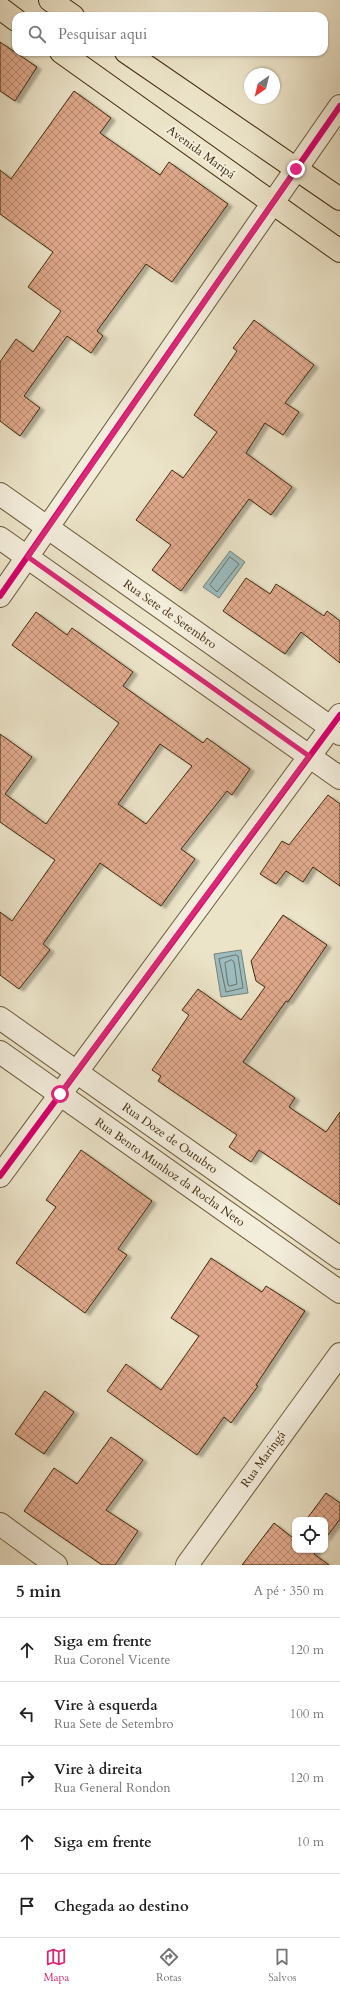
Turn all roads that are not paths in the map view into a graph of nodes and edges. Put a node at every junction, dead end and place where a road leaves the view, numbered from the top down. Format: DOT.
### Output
graph roads {
  1 [pos="50,0"];
  2 [pos="0,8"];
  3 [pos="67,12"];
  4 [pos="12,17"];
  5 [pos="67,56"];
  6 [pos="132,56"];
  7 [pos="340,106"];
  8 [pos="296,169"];
  9 [pos="340,199"];
  10 [pos="272,203"];
  11 [pos="340,251"];
  12 [pos="0,494"];
  13 [pos="48,528"];
  14 [pos="0,538"];
  15 [pos="28,557"];
  16 [pos="0,596"];
  17 [pos="337,725"];
  18 [pos="309,756"];
  19 [pos="340,778"];
  20 [pos="0,1018"];
  21 [pos="0,1052"];
  22 [pos="76,1071"];
  23 [pos="60,1094"];
  24 [pos="0,1176"];
  25 [pos="340,1258"];
  26 [pos="340,1292"];
  27 [pos="340,1354"];
  28 [pos="0,1524"];
  29 [pos="56,1565"];
  30 [pos="187,1565"];
  1 -- 3 [label="main road"];
  2 -- 4 [label="main road"];
  5 -- 10 [label="main road, Avenida Maripá"];
  6 -- 8 [label="main road"];
  7 -- 8 [label="street"];
  8 -- 9 [label="main road"];
  8 -- 10 [label="street"];
  10 -- 11 [label="main road, Avenida Maripá"];
  10 -- 13 [label="street"];
  12 -- 13 [label="street, Rua Sete de Setembro"];
  13 -- 15 [label="street"];
  13 -- 17 [label="street, Rua Sete de Setembro"];
  14 -- 15 [label="street"];
  15 -- 16 [label="street"];
  15 -- 18 [label="street"];
  17 -- 18 [label="street"];
  18 -- 19 [label="street"];
  18 -- 22 [label="street"];
  20 -- 22 [label="street, Rua Doze de Outubro"];
  21 -- 23 [label="street, Rua Bento Munhoz da Rocha Neto"];
  22 -- 23 [label="street"];
  22 -- 25 [label="street, Rua Doze de Outubro"];
  23 -- 24 [label="street"];
  23 -- 26 [label="street, Rua Bento Munhoz da Rocha Neto"];
  27 -- 30 [label="street, Rua Maringá"];
  28 -- 29 [label="street"];
}
